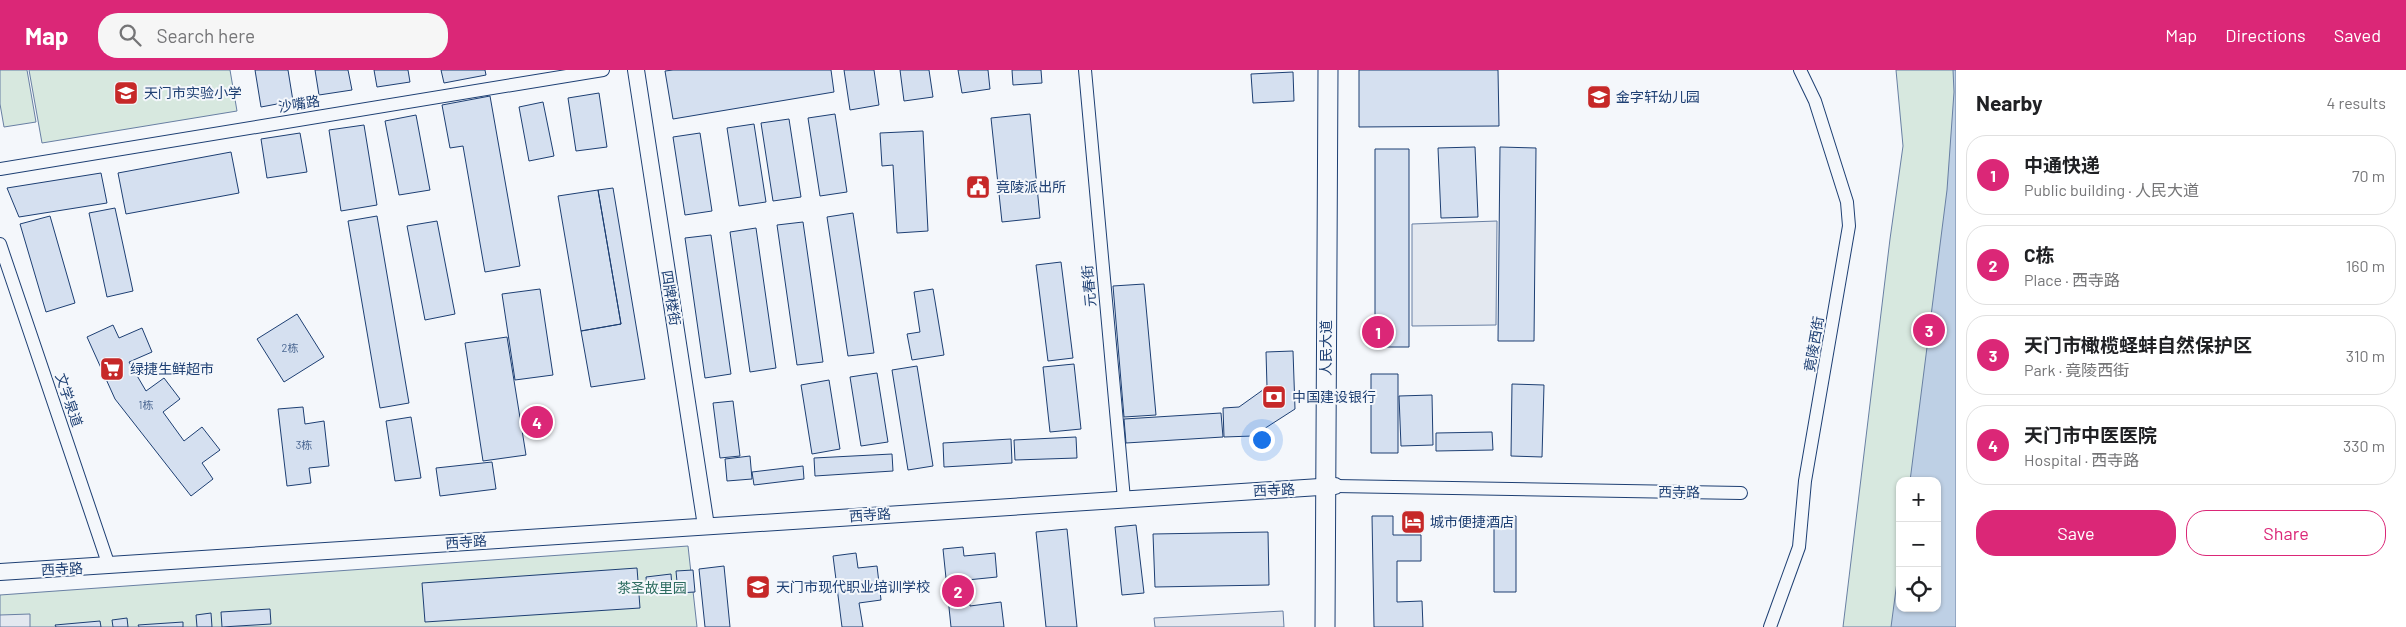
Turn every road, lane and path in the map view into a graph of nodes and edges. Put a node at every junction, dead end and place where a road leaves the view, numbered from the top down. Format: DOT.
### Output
graph roads {
  1 [pos="603,70"];
  2 [pos="636,70"];
  3 [pos="1085,70"];
  4 [pos="1328,70"];
  5 [pos="1337,70"];
  6 [pos="1800,70"];
  7 [pos="0,169"];
  8 [pos="0,244"];
  9 [pos="1330,487"];
  10 [pos="1741,493"];
  11 [pos="1124,499"];
  12 [pos="706,526"];
  13 [pos="109,566"];
  14 [pos="0,572"];
  15 [pos="1325,627"];
  16 [pos="1335,627"];
  17 [pos="1770,627"];
  1 -- 7 [label="street, 沙嘴路"];
  2 -- 12 [label="street, 四牌楼街"];
  3 -- 11 [label="street, 元春街"];
  4 -- 9 [label="main road, 人民大道"];
  5 -- 9 [label="main road, 人民大道"];
  6 -- 17 [label="street, 竟陵西街"];
  8 -- 13 [label="street, 文学泉道"];
  9 -- 10 [label="street, 西寺路"];
  9 -- 11 [label="street, 西寺路"];
  9 -- 15 [label="main road, 人民大道"];
  9 -- 16 [label="main road, 人民大道"];
  11 -- 12 [label="street, 西寺路"];
  12 -- 13 [label="street, 西寺路"];
  13 -- 14 [label="street, 西寺路"];
}
